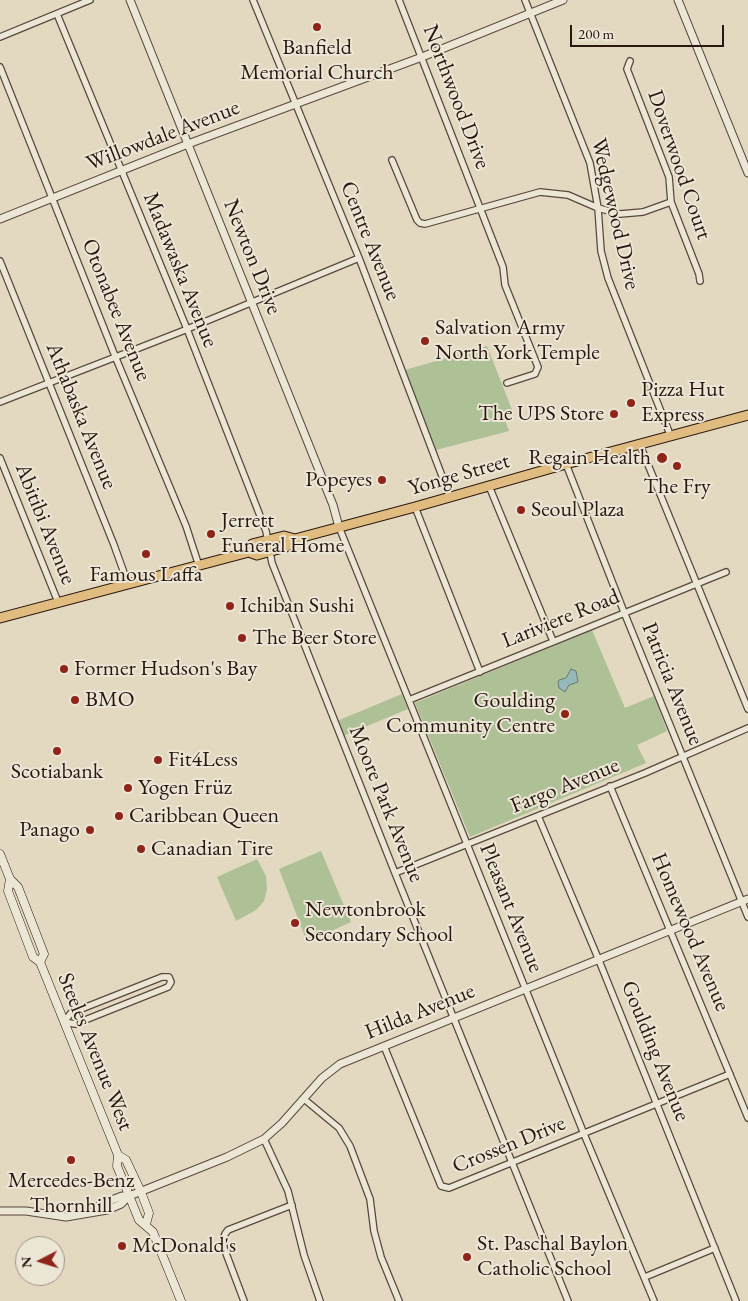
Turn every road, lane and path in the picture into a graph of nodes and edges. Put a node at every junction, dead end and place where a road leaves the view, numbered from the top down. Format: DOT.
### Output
graph roads {
  1 [pos="90,0"];
  2 [pos="130,0"];
  3 [pos="253,0"];
  4 [pos="400,0"];
  5 [pos="526,0"];
  6 [pos="563,0"];
  7 [pos="678,0"];
  8 [pos="57,14"];
  9 [pos="531,14"];
  10 [pos="0,37"];
  11 [pos="422,57"];
  12 [pos="630,61"];
  13 [pos="0,67"];
  14 [pos="294,104"];
  15 [pos="188,144"];
  16 [pos="392,160"];
  17 [pos="120,170"];
  18 [pos="748,172"];
  19 [pos="53,198"];
  20 [pos="671,202"];
  21 [pos="481,207"];
  22 [pos="598,208"];
  23 [pos="0,218"];
  24 [pos="359,258"];
  25 [pos="0,261"];
  26 [pos="700,281"];
  27 [pos="251,301"];
  28 [pos="187,329"];
  29 [pos="115,356"];
  30 [pos="48,382"];
  31 [pos="507,383"];
  32 [pos="0,402"];
  33 [pos="748,415"];
  34 [pos="671,437"];
  35 [pos="640,445"];
  36 [pos="0,458"];
  37 [pos="566,464"];
  38 [pos="489,486"];
  39 [pos="450,497"];
  40 [pos="415,507"];
  41 [pos="339,527"];
  42 [pos="295,539"];
  43 [pos="268,540"];
  44 [pos="270,551"];
  45 [pos="249,552"];
  46 [pos="199,566"];
  47 [pos="726,572"];
  48 [pos="697,583"];
  49 [pos="128,584"];
  50 [pos="58,602"];
  51 [pos="624,612"];
  52 [pos="0,618"];
  53 [pos="554,641"];
  54 [pos="480,672"];
  55 [pos="409,700"];
  56 [pos="748,709"];
  57 [pos="748,728"];
  58 [pos="683,756"];
  59 [pos="610,786"];
  60 [pos="538,816"];
  61 [pos="466,844"];
  62 [pos="0,854"];
  63 [pos="395,873"];
  64 [pos="10,879"];
  65 [pos="745,900"];
  66 [pos="748,917"];
  67 [pos="33,926"];
  68 [pos="670,929"];
  69 [pos="24,930"];
  70 [pos="598,958"];
  71 [pos="40,962"];
  72 [pos="155,980"];
  73 [pos="525,988"];
  74 [pos="159,990"];
  75 [pos="454,1018"];
  76 [pos="64,1022"];
  77 [pos="384,1046"];
  78 [pos="730,1074"];
  79 [pos="304,1099"];
  80 [pos="657,1104"];
  81 [pos="748,1118"];
  82 [pos="584,1134"];
  83 [pos="264,1140"];
  84 [pos="118,1155"];
  85 [pos="512,1163"];
  86 [pos="140,1192"];
  87 [pos="129,1196"];
  88 [pos="292,1204"];
  89 [pos="0,1211"];
  90 [pos="146,1224"];
  91 [pos="715,1248"];
  92 [pos="645,1277"];
  93 [pos="180,1301"];
  94 [pos="244,1301"];
  95 [pos="320,1301"];
  96 [pos="399,1301"];
  97 [pos="568,1301"];
  98 [pos="654,1301"];
  99 [pos="736,1301"];
  1 -- 8 [label="street"];
  2 -- 15 [label="street, Newton Drive"];
  3 -- 14 [label="street, Centre Avenue"];
  4 -- 11 [label="street, Northwood Drive"];
  5 -- 9 [label="street, Wedgewood Drive"];
  6 -- 9 [label="street, Willowdale Avenue"];
  7 -- 18 [label="street"];
  8 -- 10 [label="street"];
  8 -- 17 [label="street, Madawaska Avenue"];
  9 -- 11 [label="street, Willowdale Avenue"];
  9 -- 22 [label="street, Wedgewood Drive"];
  11 -- 14 [label="street, Willowdale Avenue"];
  11 -- 21 [label="street, Northwood Drive"];
  12 -- 20 [label="street, Doverwood Court"];
  13 -- 19 [label="street, Otonabee Avenue"];
  14 -- 15 [label="street, Willowdale Avenue"];
  14 -- 24 [label="street, Centre Avenue"];
  15 -- 17 [label="street, Willowdale Avenue"];
  15 -- 27 [label="street, Newton Drive"];
  16 -- 21 [label="street"];
  17 -- 19 [label="street, Willowdale Avenue"];
  17 -- 28 [label="street, Madawaska Avenue"];
  19 -- 23 [label="street, Willowdale Avenue"];
  19 -- 29 [label="street, Otonabee Avenue"];
  20 -- 22 [label="street"];
  20 -- 26 [label="street, Doverwood Court"];
  21 -- 22 [label="street"];
  21 -- 31 [label="street, Northwood Drive"];
  22 -- 34 [label="street, Wedgewood Drive"];
  24 -- 27 [label="street"];
  24 -- 39 [label="street, Centre Avenue"];
  25 -- 30 [label="street, Athabaska Avenue"];
  27 -- 28 [label="street"];
  27 -- 41 [label="street, Newton Drive"];
  28 -- 29 [label="street"];
  28 -- 43 [label="street, Madawaska Avenue"];
  29 -- 30 [label="street"];
  29 -- 46 [label="street, Otonabee Avenue"];
  30 -- 32 [label="street"];
  30 -- 49 [label="street, Athabaska Avenue"];
  33 -- 34 [label="main road, Yonge Street"];
  34 -- 35 [label="main road, Yonge Street"];
  35 -- 37 [label="main road, Yonge Street"];
  35 -- 48 [label="street"];
  36 -- 50 [label="street, Abitibi Avenue"];
  37 -- 38 [label="main road, Yonge Street"];
  37 -- 51 [label="street, Patricia Avenue"];
  38 -- 39 [label="main road, Yonge Street"];
  38 -- 53 [label="street"];
  39 -- 40 [label="main road, Yonge Street"];
  40 -- 41 [label="main road, Yonge Street"];
  40 -- 54 [label="street"];
  41 -- 42 [label="main road, Yonge Street"];
  41 -- 55 [label="street, Pleasant Avenue"];
  42 -- 43 [label="main road, Yonge Street"];
  42 -- 44 [label="main road, Yonge Street"];
  43 -- 44 [label="street, Moore Park Avenue"];
  43 -- 45 [label="main road, Yonge Street"];
  44 -- 45 [label="main road, Yonge Street"];
  44 -- 63 [label="street, Moore Park Avenue"];
  45 -- 46 [label="main road, Yonge Street"];
  46 -- 49 [label="main road, Yonge Street"];
  47 -- 48 [label="street, Lariviere Road"];
  48 -- 51 [label="street, Lariviere Road"];
  48 -- 56 [label="street"];
  49 -- 50 [label="main road, Yonge Street"];
  50 -- 52 [label="main road, Yonge Street"];
  51 -- 53 [label="street, Lariviere Road"];
  51 -- 58 [label="street, Patricia Avenue"];
  53 -- 54 [label="street, Lariviere Road"];
  54 -- 55 [label="street, Lariviere Road"];
  55 -- 61 [label="street, Pleasant Avenue"];
  57 -- 58 [label="street, Fargo Avenue"];
  58 -- 59 [label="street, Fargo Avenue"];
  58 -- 65 [label="street, Patricia Avenue"];
  59 -- 60 [label="street, Fargo Avenue"];
  59 -- 68 [label="street, Homewood Avenue"];
  60 -- 61 [label="street, Fargo Avenue"];
  60 -- 70 [label="street, Goulding Avenue"];
  61 -- 63 [label="street, Fargo Avenue"];
  61 -- 73 [label="street, Pleasant Avenue"];
  62 -- 64 [label="main road, Steeles Avenue West"];
  63 -- 75 [label="street, Moore Park Avenue"];
  64 -- 67 [label="main road, Steeles Avenue West"];
  64 -- 69 [label="main road, Steeles Avenue West"];
  65 -- 66 [label="street, Patricia Avenue"];
  65 -- 68 [label="street, Hilda Avenue"];
  67 -- 69 [label="main road"];
  67 -- 71 [label="main road, Steeles Avenue West"];
  68 -- 70 [label="street, Hilda Avenue"];
  68 -- 78 [label="street, Homewood Avenue"];
  69 -- 71 [label="main road, Steeles Avenue West"];
  70 -- 73 [label="street, Hilda Avenue"];
  70 -- 80 [label="street, Goulding Avenue"];
  71 -- 76 [label="main road, Steeles Avenue West"];
  72 -- 74 [label="street"];
  72 -- 74 [label="street"];
  72 -- 76 [label="street"];
  73 -- 75 [label="street, Hilda Avenue"];
  73 -- 82 [label="street, Pleasant Avenue"];
  74 -- 76 [label="street"];
  75 -- 77 [label="street, Hilda Avenue"];
  75 -- 85 [label="street, Moore Park Avenue"];
  76 -- 84 [label="main road, Steeles Avenue West"];
  77 -- 79 [label="street, Hilda Avenue"];
  77 -- 85 [label="street, Crossen Drive"];
  78 -- 80 [label="street, Crossen Drive"];
  78 -- 81 [label="street, Homewood Avenue"];
  79 -- 83 [label="street, Hilda Avenue"];
  79 -- 96 [label="street"];
  80 -- 82 [label="street, Crossen Drive"];
  80 -- 91 [label="street, Goulding Avenue"];
  82 -- 85 [label="street, Crossen Drive"];
  82 -- 92 [label="street, Pleasant Avenue"];
  83 -- 86 [label="street, Hilda Avenue"];
  83 -- 88 [label="street"];
  84 -- 86 [label="main road, Steeles Avenue West"];
  84 -- 87 [label="main road, Steeles Avenue West"];
  85 -- 97 [label="street, Moore Park Avenue"];
  86 -- 87 [label="street, Hilda Avenue"];
  86 -- 90 [label="main road, Steeles Avenue West"];
  87 -- 89 [label="street, Hilda Avenue"];
  87 -- 90 [label="main road, Steeles Avenue West"];
  88 -- 94 [label="street"];
  88 -- 95 [label="street"];
  90 -- 93 [label="main road, Steeles Avenue West"];
  91 -- 92 [label="street"];
  91 -- 99 [label="street, Goulding Avenue"];
  92 -- 98 [label="street, Pleasant Avenue"];
}
